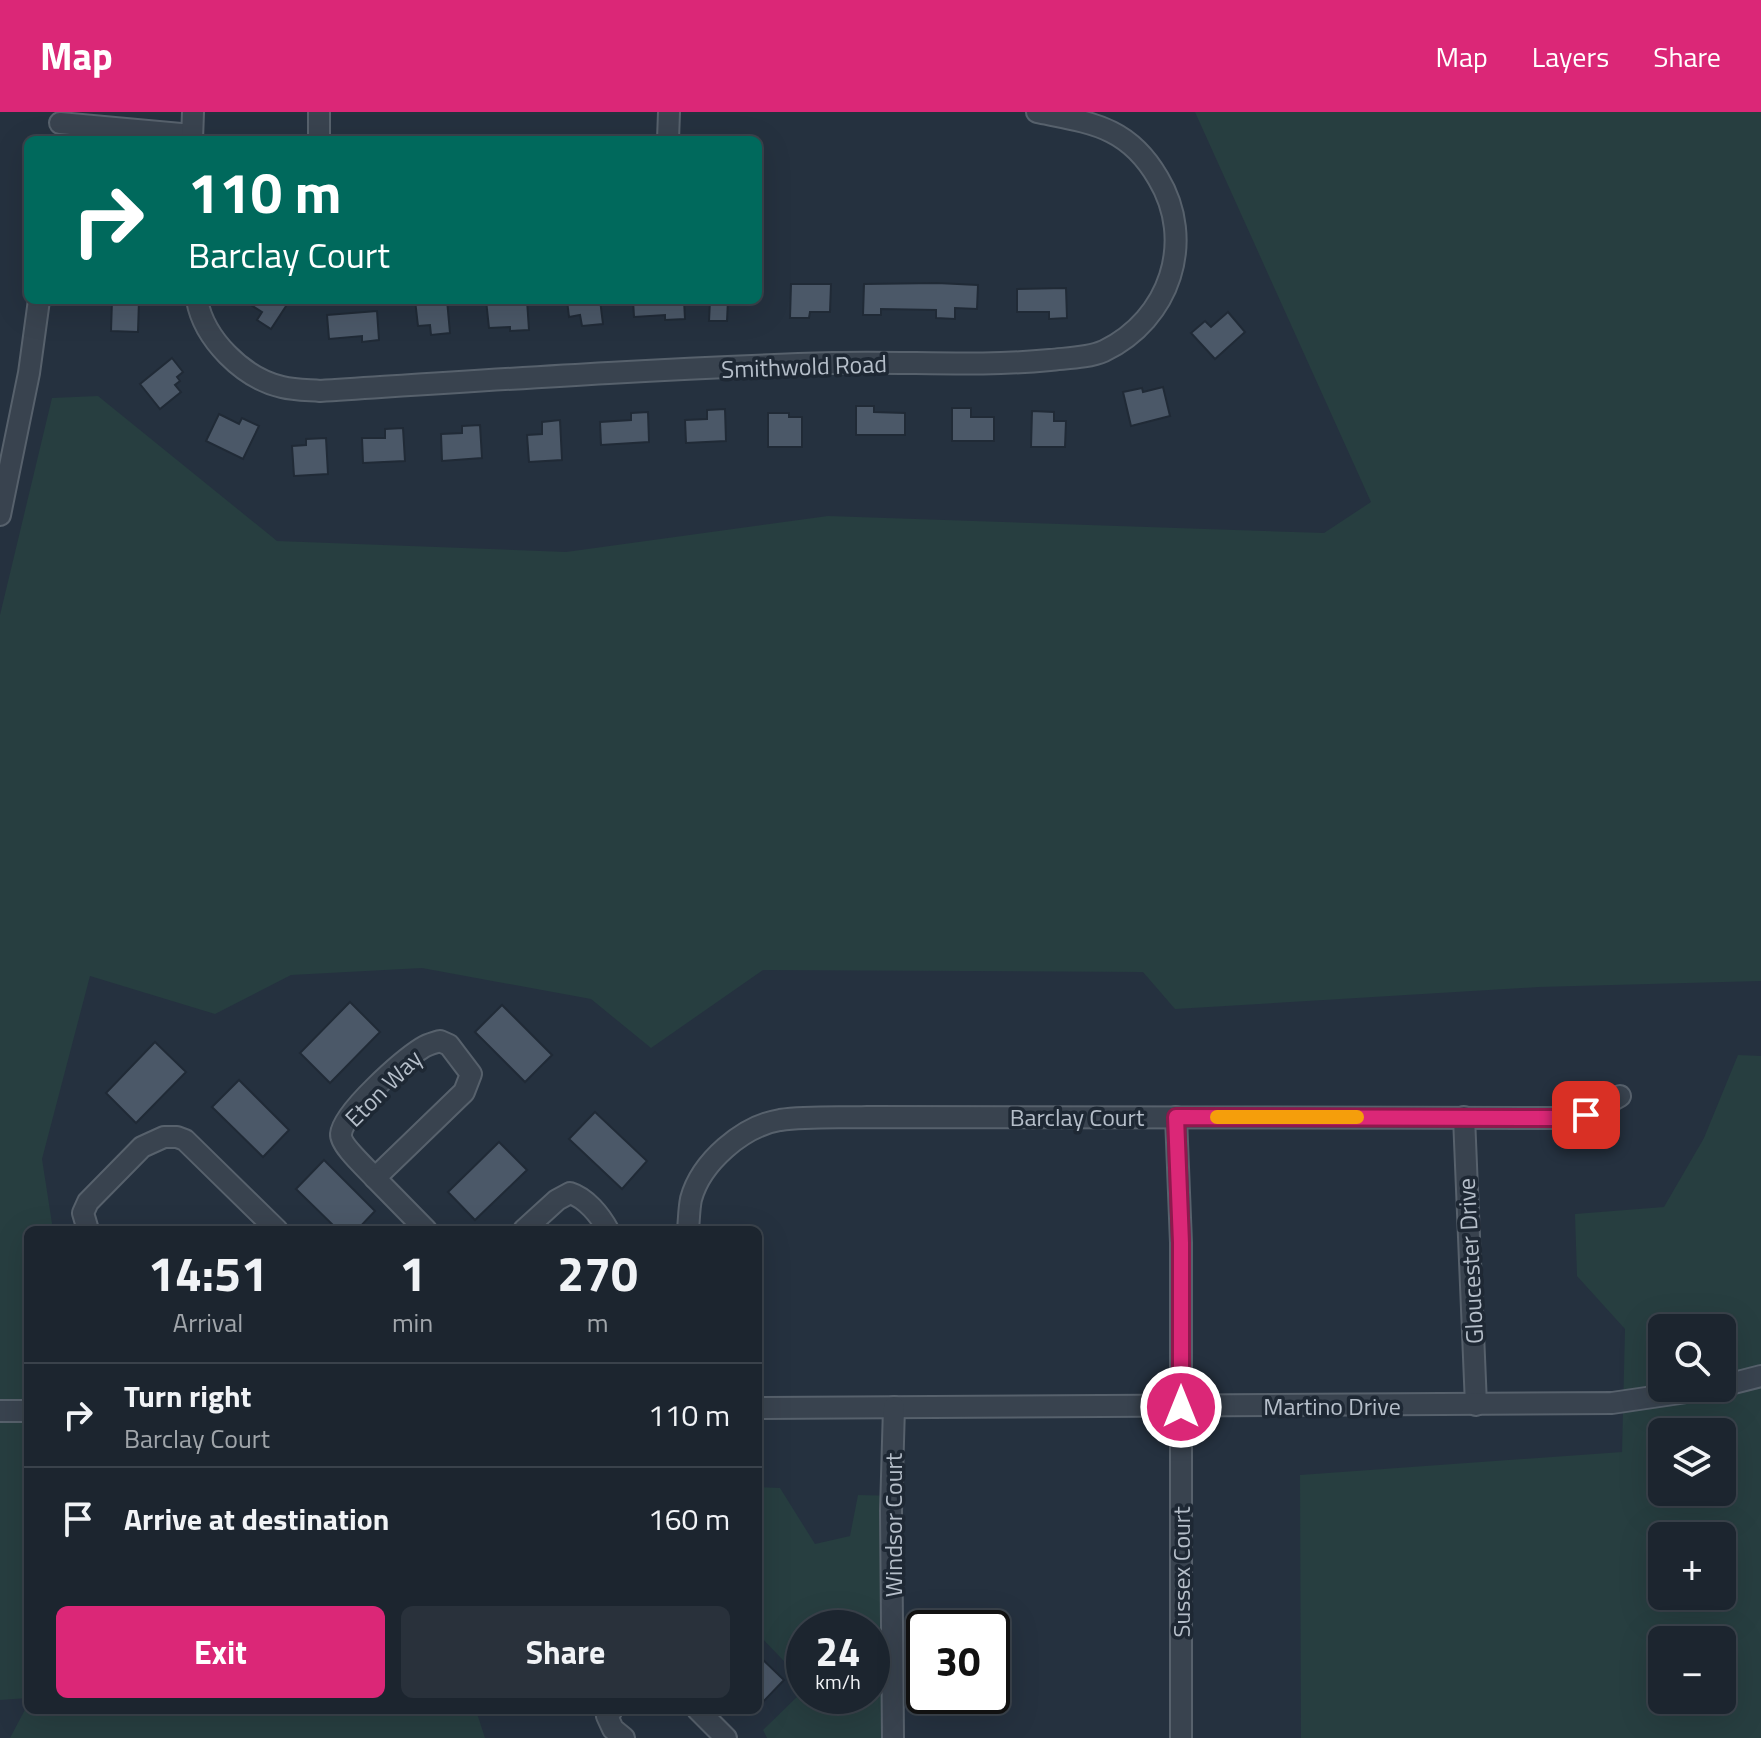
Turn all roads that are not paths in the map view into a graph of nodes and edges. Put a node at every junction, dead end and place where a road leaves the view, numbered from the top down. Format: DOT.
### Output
graph roads {
  1 [pos="193,112"];
  2 [pos="319,112"];
  3 [pos="669,112"];
  4 [pos="1037,112"];
  5 [pos="59,125"];
  6 [pos="172,136"];
  7 [pos="192,136"];
  8 [pos="319,136"];
  9 [pos="668,136"];
  10 [pos="38,304"];
  11 [pos="198,304"];
  12 [pos="0,515"];
  13 [pos="1620,1096"];
  14 [pos="1176,1117"];
  15 [pos="1464,1117"];
  16 [pos="375,1178"];
  17 [pos="87,1226"];
  18 [pos="274,1226"];
  19 [pos="421,1226"];
  20 [pos="528,1226"];
  21 [pos="606,1226"];
  22 [pos="688,1226"];
  23 [pos="1761,1376"];
  24 [pos="1736,1382"];
  25 [pos="1648,1398"];
  26 [pos="1476,1405"];
  27 [pos="894,1407"];
  28 [pos="1181,1407"];
  29 [pos="762,1408"];
  30 [pos="0,1411"];
  31 [pos="24,1411"];
  32 [pos="609,1714"];
  33 [pos="702,1714"];
  34 [pos="624,1738"];
  35 [pos="726,1738"];
  36 [pos="893,1738"];
  37 [pos="1181,1738"];
  1 -- 7 [label="street"];
  2 -- 8 [label="street"];
  3 -- 9 [label="street"];
  4 -- 11 [label="street, Smithwold Road"];
  5 -- 6 [label="street"];
  10 -- 12 [label="street"];
  13 -- 15 [label="street, Barclay Court"];
  14 -- 15 [label="street, Barclay Court"];
  14 -- 22 [label="street, Barclay Court"];
  14 -- 28 [label="street, Sussex Court"];
  15 -- 26 [label="street, Gloucester Drive"];
  16 -- 16 [label="street, Eton Way"];
  16 -- 19 [label="street, Eton Way"];
  17 -- 18 [label="street"];
  20 -- 21 [label="street"];
  23 -- 24 [label="street"];
  25 -- 26 [label="street, Martino Drive"];
  26 -- 28 [label="street, Martino Drive"];
  27 -- 28 [label="street, Martino Drive"];
  27 -- 29 [label="street, Martino Drive"];
  27 -- 36 [label="street, Windsor Court"];
  28 -- 37 [label="street, Sussex Court"];
  30 -- 31 [label="street"];
  32 -- 34 [label="street"];
  33 -- 35 [label="street"];
}
